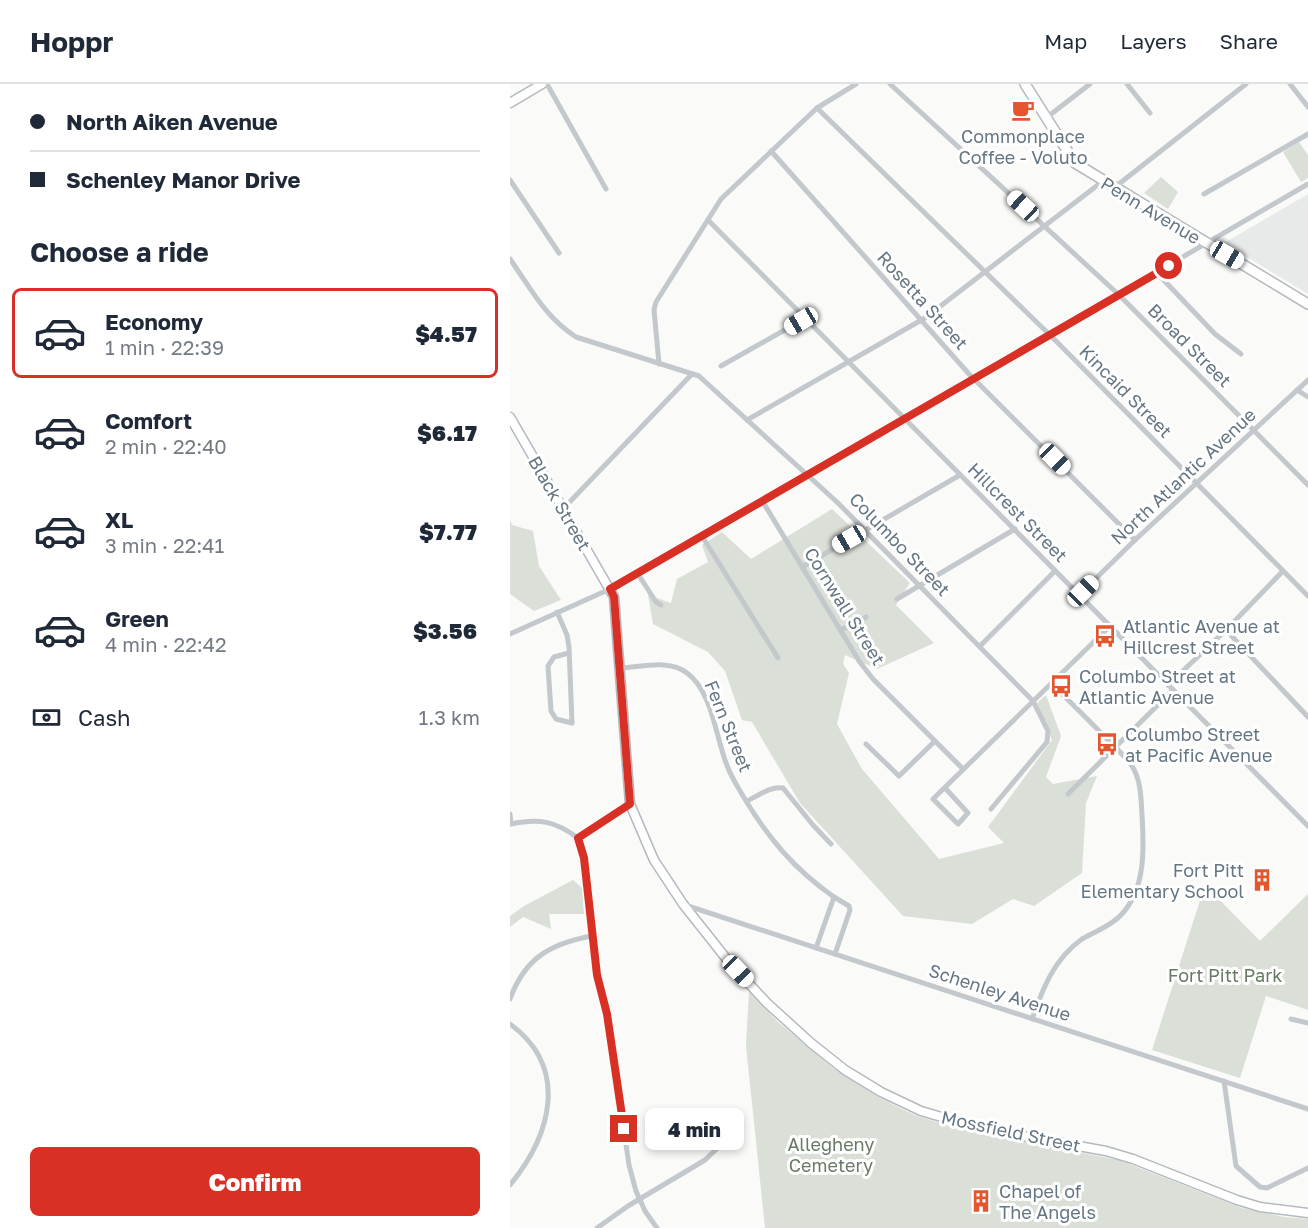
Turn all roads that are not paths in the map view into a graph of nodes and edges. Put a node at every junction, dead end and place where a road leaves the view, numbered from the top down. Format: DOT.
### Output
graph roads {
  1 [pos="542,84"];
  2 [pos="547,84"];
  3 [pos="856,84"];
  4 [pos="890,84"];
  5 [pos="1025,84"];
  6 [pos="1090,84"];
  7 [pos="1127,84"];
  8 [pos="1246,84"];
  9 [pos="1290,84"];
  10 [pos="510,103"];
  11 [pos="1308,107"];
  12 [pos="817,108"];
  13 [pos="1150,113"];
  14 [pos="1046,118"];
  15 [pos="1308,134"];
  16 [pos="771,151"];
  17 [pos="510,180"];
  18 [pos="1103,181"];
  19 [pos="1308,184"];
  20 [pos="1115,187"];
  21 [pos="606,189"];
  22 [pos="1204,194"];
  23 [pos="708,220"];
  24 [pos="1045,226"];
  25 [pos="1207,243"];
  26 [pos="559,253"];
  27 [pos="510,259"];
  28 [pos="984,273"];
  29 [pos="1157,273"];
  30 [pos="1118,294"];
  31 [pos="1308,304"];
  32 [pos="804,319"];
  33 [pos="920,320"];
  34 [pos="1049,335"];
  35 [pos="1241,354"];
  36 [pos="848,362"];
  37 [pos="659,364"];
  38 [pos="721,366"];
  39 [pos="692,374"];
  40 [pos="974,378"];
  41 [pos="1308,380"];
  42 [pos="1297,390"];
  43 [pos="1308,397"];
  44 [pos="510,417"];
  45 [pos="905,419"];
  46 [pos="747,420"];
  47 [pos="1254,430"];
  48 [pos="808,475"];
  49 [pos="960,475"];
  50 [pos="1197,484"];
  51 [pos="1308,485"];
  52 [pos="763,502"];
  53 [pos="563,509"];
  54 [pos="1014,529"];
  55 [pos="864,531"];
  56 [pos="702,536"];
  57 [pos="1135,540"];
  58 [pos="802,567"];
  59 [pos="1055,571"];
  60 [pos="1283,571"];
  61 [pos="638,574"];
  62 [pos="919,585"];
  63 [pos="610,589"];
  64 [pos="1079,595"];
  65 [pos="1308,596"];
  66 [pos="897,599"];
  67 [pos="661,605"];
  68 [pos="556,612"];
  69 [pos="866,617"];
  70 [pos="1110,626"];
  71 [pos="841,630"];
  72 [pos="1226,630"];
  73 [pos="510,634"];
  74 [pos="980,646"];
  75 [pos="569,653"];
  76 [pos="778,658"];
  77 [pos="621,668"];
  78 [pos="1052,684"];
  79 [pos="1168,685"];
  80 [pos="1173,690"];
  81 [pos="1033,701"];
  82 [pos="1308,717"];
  83 [pos="935,741"];
  84 [pos="866,744"];
  85 [pos="1115,747"];
  86 [pos="963,769"];
  87 [pos="945,788"];
  88 [pos="1068,794"];
  89 [pos="747,801"];
  90 [pos="630,804"];
  91 [pos="991,809"];
  92 [pos="510,814"];
  93 [pos="1308,825"];
  94 [pos="578,838"];
  95 [pos="831,844"];
  96 [pos="834,897"];
  97 [pos="683,904"];
  98 [pos="591,936"];
  99 [pos="816,948"];
  100 [pos="835,954"];
  101 [pos="510,999"];
  102 [pos="1291,1018"];
  103 [pos="1032,1019"];
  104 [pos="1308,1023"];
  105 [pos="510,1024"];
  106 [pos="1224,1082"];
  107 [pos="1308,1109"];
  108 [pos="730,1136"];
  109 [pos="1308,1168"];
  110 [pos="510,1185"];
  111 [pos="640,1199"];
  112 [pos="1308,1213"];
  113 [pos="597,1228"];
  114 [pos="657,1228"];
  1 -- 10 [label="street"];
  2 -- 21 [label="street"];
  3 -- 12 [label="street"];
  4 -- 24 [label="street, Broad Street"];
  5 -- 14 [label="main road, Penn Avenue"];
  6 -- 14 [label="street"];
  7 -- 13 [label="street"];
  8 -- 20 [label="street"];
  9 -- 11 [label="street"];
  12 -- 16 [label="street"];
  12 -- 28 [label="street, Kincaid Street"];
  14 -- 18 [label="main road, Penn Avenue"];
  15 -- 22 [label="street"];
  16 -- 23 [label="street"];
  16 -- 33 [label="street, Rosetta Street"];
  17 -- 26 [label="street"];
  18 -- 20 [label="main road, Penn Avenue"];
  18 -- 24 [label="street"];
  19 -- 25 [label="street"];
  20 -- 25 [label="main road, Penn Avenue"];
  23 -- 32 [label="street, Hillcrest Street"];
  23 -- 37 [label="street"];
  24 -- 28 [label="street"];
  24 -- 30 [label="street, Broad Street"];
  25 -- 29 [label="street"];
  25 -- 31 [label="main road, Penn Avenue"];
  27 -- 37 [label="street, Columbo Street"];
  28 -- 33 [label="street"];
  28 -- 34 [label="street, Kincaid Street"];
  29 -- 30 [label="street"];
  29 -- 35 [label="street"];
  30 -- 34 [label="street"];
  30 -- 47 [label="street, Broad Street"];
  32 -- 36 [label="street, Hillcrest Street"];
  32 -- 38 [label="street"];
  33 -- 36 [label="street"];
  33 -- 40 [label="street, Rosetta Street"];
  34 -- 40 [label="street"];
  34 -- 50 [label="street, Kincaid Street"];
  36 -- 45 [label="street, Hillcrest Street"];
  36 -- 46 [label="street"];
  37 -- 39 [label="street, Columbo Street"];
  39 -- 46 [label="street, Columbo Street"];
  39 -- 53 [label="street"];
  40 -- 45 [label="street"];
  40 -- 57 [label="street, Rosetta Street"];
  41 -- 42 [label="street, North Atlantic Avenue"];
  42 -- 43 [label="street"];
  42 -- 47 [label="street, North Atlantic Avenue"];
  44 -- 53 [label="street, Black Street"];
  45 -- 48 [label="street"];
  45 -- 49 [label="street, Hillcrest Street"];
  46 -- 48 [label="street, Columbo Street"];
  47 -- 50 [label="street, North Atlantic Avenue"];
  47 -- 51 [label="street, Broad Street"];
  48 -- 52 [label="street"];
  48 -- 55 [label="street, Columbo Street"];
  49 -- 54 [label="street, Hillcrest Street"];
  49 -- 55 [label="street"];
  50 -- 57 [label="street, North Atlantic Avenue"];
  50 -- 60 [label="street, Kincaid Street"];
  52 -- 56 [label="street"];
  52 -- 58 [label="street, Cornwall Street"];
  53 -- 63 [label="street, Black Street"];
  54 -- 59 [label="street, Hillcrest Street"];
  54 -- 62 [label="street"];
  55 -- 58 [label="street"];
  55 -- 62 [label="street, Columbo Street"];
  56 -- 61 [label="street"];
  56 -- 76 [label="street"];
  57 -- 64 [label="street, North Atlantic Avenue"];
  58 -- 71 [label="street, Cornwall Street"];
  59 -- 64 [label="street, Hillcrest Street"];
  59 -- 74 [label="street"];
  60 -- 65 [label="street, Kincaid Street"];
  60 -- 72 [label="street"];
  61 -- 63 [label="street"];
  61 -- 67 [label="street"];
  62 -- 66 [label="street"];
  62 -- 74 [label="street, Columbo Street"];
  63 -- 68 [label="street"];
  63 -- 77 [label="street, Mossfield Street"];
  64 -- 70 [label="street, Hillcrest Street"];
  68 -- 73 [label="street"];
  68 -- 75 [label="street"];
  69 -- 71 [label="street"];
  70 -- 78 [label="street"];
  70 -- 79 [label="street, Hillcrest Street"];
  71 -- 83 [label="street, Cornwall Street"];
  72 -- 79 [label="street"];
  72 -- 82 [label="street"];
  74 -- 81 [label="street, Columbo Street"];
  75 -- 75 [label="street"];
  77 -- 89 [label="street, Fern Street"];
  77 -- 90 [label="street, Mossfield Street"];
  78 -- 81 [label="street"];
  78 -- 85 [label="street"];
  79 -- 80 [label="street, Hillcrest Street"];
  80 -- 85 [label="street"];
  80 -- 93 [label="street, Hillcrest Street"];
  81 -- 86 [label="street"];
  81 -- 91 [label="street, Columbo Street"];
  83 -- 84 [label="street"];
  83 -- 86 [label="street, Cornwall Street"];
  85 -- 88 [label="street"];
  85 -- 103 [label="street"];
  86 -- 87 [label="street"];
  87 -- 87 [label="street"];
  89 -- 95 [label="street"];
  89 -- 96 [label="street, Fern Street"];
  90 -- 94 [label="street"];
  90 -- 97 [label="street, Mossfield Street"];
  92 -- 94 [label="street"];
  94 -- 98 [label="street"];
  96 -- 99 [label="street"];
  96 -- 100 [label="street, Fern Street"];
  97 -- 99 [label="street, Schenley Avenue"];
  97 -- 112 [label="street, Mossfield Street"];
  98 -- 101 [label="street"];
  98 -- 111 [label="street"];
  99 -- 100 [label="street, Schenley Avenue"];
  100 -- 103 [label="street, Schenley Avenue"];
  102 -- 104 [label="street"];
  103 -- 106 [label="street, Schenley Avenue"];
  105 -- 110 [label="street"];
  106 -- 107 [label="street, Schenley Avenue"];
  106 -- 109 [label="street"];
  108 -- 111 [label="street"];
  111 -- 113 [label="street"];
  111 -- 114 [label="street"];
}
